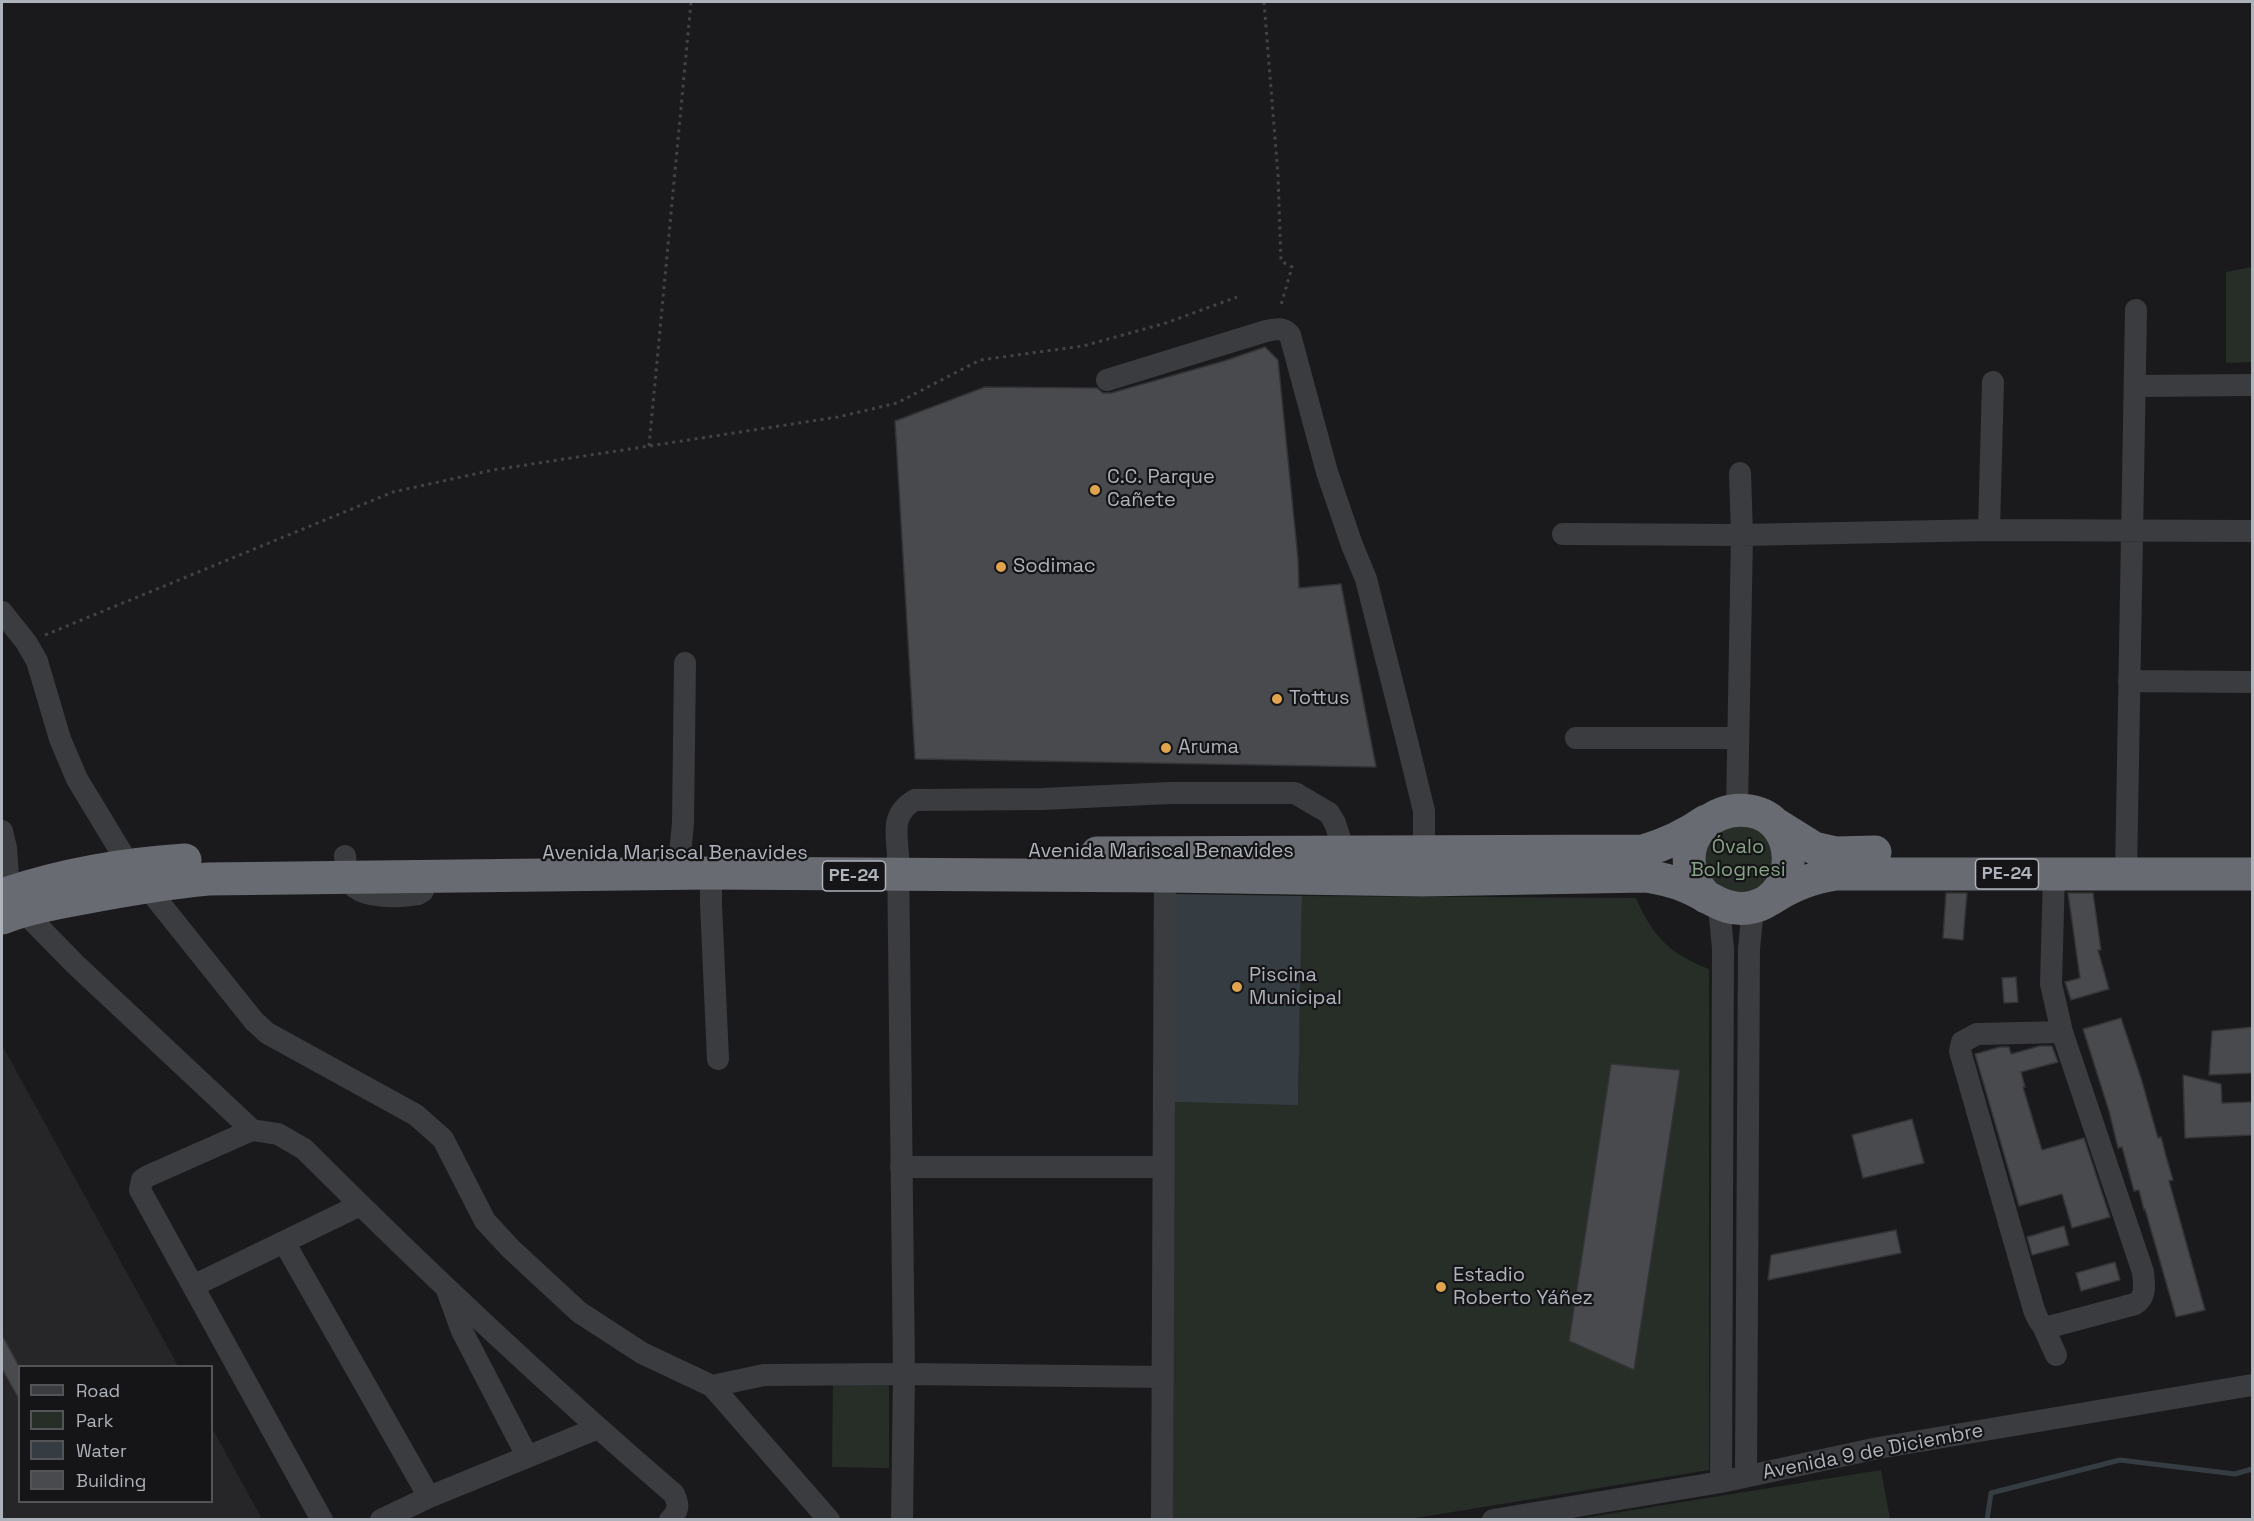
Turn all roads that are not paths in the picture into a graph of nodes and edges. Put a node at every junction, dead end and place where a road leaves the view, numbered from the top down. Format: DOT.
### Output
graph roads {
  1 [pos="2136,310"];
  2 [pos="1107,380"];
  3 [pos="1993,382"];
  4 [pos="2135,386"];
  5 [pos="2253,386"];
  6 [pos="1740,473"];
  7 [pos="1989,530"];
  8 [pos="2132,531"];
  9 [pos="2253,531"];
  10 [pos="1563,534"];
  11 [pos="1742,535"];
  12 [pos="2,612"];
  13 [pos="685,663"];
  14 [pos="2129,681"];
  15 [pos="2253,682"];
  16 [pos="1576,738"];
  17 [pos="1738,738"];
  18 [pos="1737,809"];
  19 [pos="1706,821"];
  20 [pos="1773,823"];
  21 [pos="2,831"];
  22 [pos="1344,851"];
  23 [pos="2253,851"];
  24 [pos="680,854"];
  25 [pos="2125,863"];
  26 [pos="1166,864"];
  27 [pos="897,865"];
  28 [pos="1424,865"];
  29 [pos="346,866"];
  30 [pos="711,873"];
  31 [pos="2054,874"];
  32 [pos="2253,874"];
  33 [pos="137,876"];
  34 [pos="1713,901"];
  35 [pos="9,904"];
  36 [pos="1760,904"];
  37 [pos="2062,1032"];
  38 [pos="718,1059"];
  39 [pos="252,1130"];
  40 [pos="901,1167"];
  41 [pos="1164,1167"];
  42 [pos="360,1205"];
  43 [pos="284,1242"];
  44 [pos="193,1286"];
  45 [pos="447,1287"];
  46 [pos="2043,1326"];
  47 [pos="2056,1355"];
  48 [pos="904,1374"];
  49 [pos="1163,1377"];
  50 [pos="712,1386"];
  51 [pos="2253,1386"];
  52 [pos="598,1428"];
  53 [pos="527,1456"];
  54 [pos="1746,1476"];
  55 [pos="1722,1482"];
  56 [pos="429,1497"];
  57 [pos="322,1520"];
  58 [pos="381,1520"];
  59 [pos="670,1520"];
  60 [pos="829,1520"];
  61 [pos="902,1520"];
  62 [pos="1162,1520"];
  63 [pos="1493,1520"];
  1 -- 4 [label="street"];
  2 -- 28 [label="street"];
  3 -- 7 [label="street"];
  4 -- 5 [label="street"];
  4 -- 8 [label="street"];
  6 -- 11 [label="street"];
  7 -- 8 [label="street"];
  7 -- 11 [label="street"];
  8 -- 9 [label="street"];
  8 -- 14 [label="street"];
  10 -- 11 [label="street"];
  11 -- 17 [label="street"];
  12 -- 33 [label="street"];
  13 -- 24 [label="street"];
  14 -- 15 [label="street"];
  14 -- 25 [label="street"];
  16 -- 17 [label="street"];
  17 -- 18 [label="street"];
  18 -- 19 [label="highway"];
  18 -- 20 [label="highway"];
  19 -- 28 [label="highway, Avenida Mariscal Benavides / PE-24"];
  19 -- 34 [label="highway"];
  20 -- 25 [label="highway, PE-24"];
  20 -- 36 [label="highway"];
  21 -- 35 [label="street"];
  22 -- 26 [label="highway, Avenida Mariscal Benavides / PE-24"];
  22 -- 27 [label="street"];
  22 -- 28 [label="highway, Avenida Mariscal Benavides / PE-24"];
  23 -- 25 [label="highway, PE-24"];
  24 -- 27 [label="highway, Avenida Mariscal Benavides / PE-24"];
  24 -- 29 [label="highway, Avenida Mariscal Benavides / PE-24"];
  25 -- 31 [label="highway, PE-24"];
  25 -- 32 [label="highway, PE-24"];
  26 -- 27 [label="highway, Avenida Mariscal Benavides / PE-24"];
  26 -- 28 [label="highway, Avenida Mariscal Benavides / PE-24"];
  26 -- 41 [label="street"];
  27 -- 30 [label="highway, Avenida Mariscal Benavides / PE-24"];
  27 -- 40 [label="street"];
  28 -- 34 [label="highway, Avenida Mariscal Benavides / PE-24"];
  29 -- 30 [label="highway, Avenida Mariscal Benavides / PE-24"];
  29 -- 33 [label="highway, Avenida Mariscal Benavides / PE-24"];
  30 -- 38 [label="street"];
  31 -- 36 [label="highway, PE-24"];
  31 -- 37 [label="street"];
  33 -- 35 [label="highway, Avenida Mariscal Benavides / PE-24"];
  33 -- 50 [label="street"];
  34 -- 36 [label="highway"];
  34 -- 55 [label="street"];
  35 -- 39 [label="street"];
  36 -- 54 [label="street"];
  37 -- 46 [label="street"];
  37 -- 46 [label="street"];
  39 -- 42 [label="street"];
  39 -- 44 [label="street"];
  40 -- 41 [label="street"];
  40 -- 48 [label="street"];
  41 -- 49 [label="street"];
  42 -- 43 [label="street"];
  42 -- 45 [label="street"];
  43 -- 44 [label="street"];
  43 -- 56 [label="street"];
  44 -- 57 [label="street"];
  45 -- 52 [label="street"];
  45 -- 53 [label="street"];
  46 -- 47 [label="street"];
  48 -- 49 [label="street"];
  48 -- 50 [label="street"];
  48 -- 61 [label="street"];
  49 -- 62 [label="street"];
  50 -- 60 [label="street"];
  51 -- 54 [label="street, Avenida 9 de Diciembre"];
  52 -- 53 [label="street"];
  52 -- 59 [label="street"];
  53 -- 56 [label="street"];
  54 -- 55 [label="street, Avenida 9 de Diciembre"];
  55 -- 63 [label="street, Avenida 9 de Diciembre"];
  56 -- 58 [label="street"];
}
